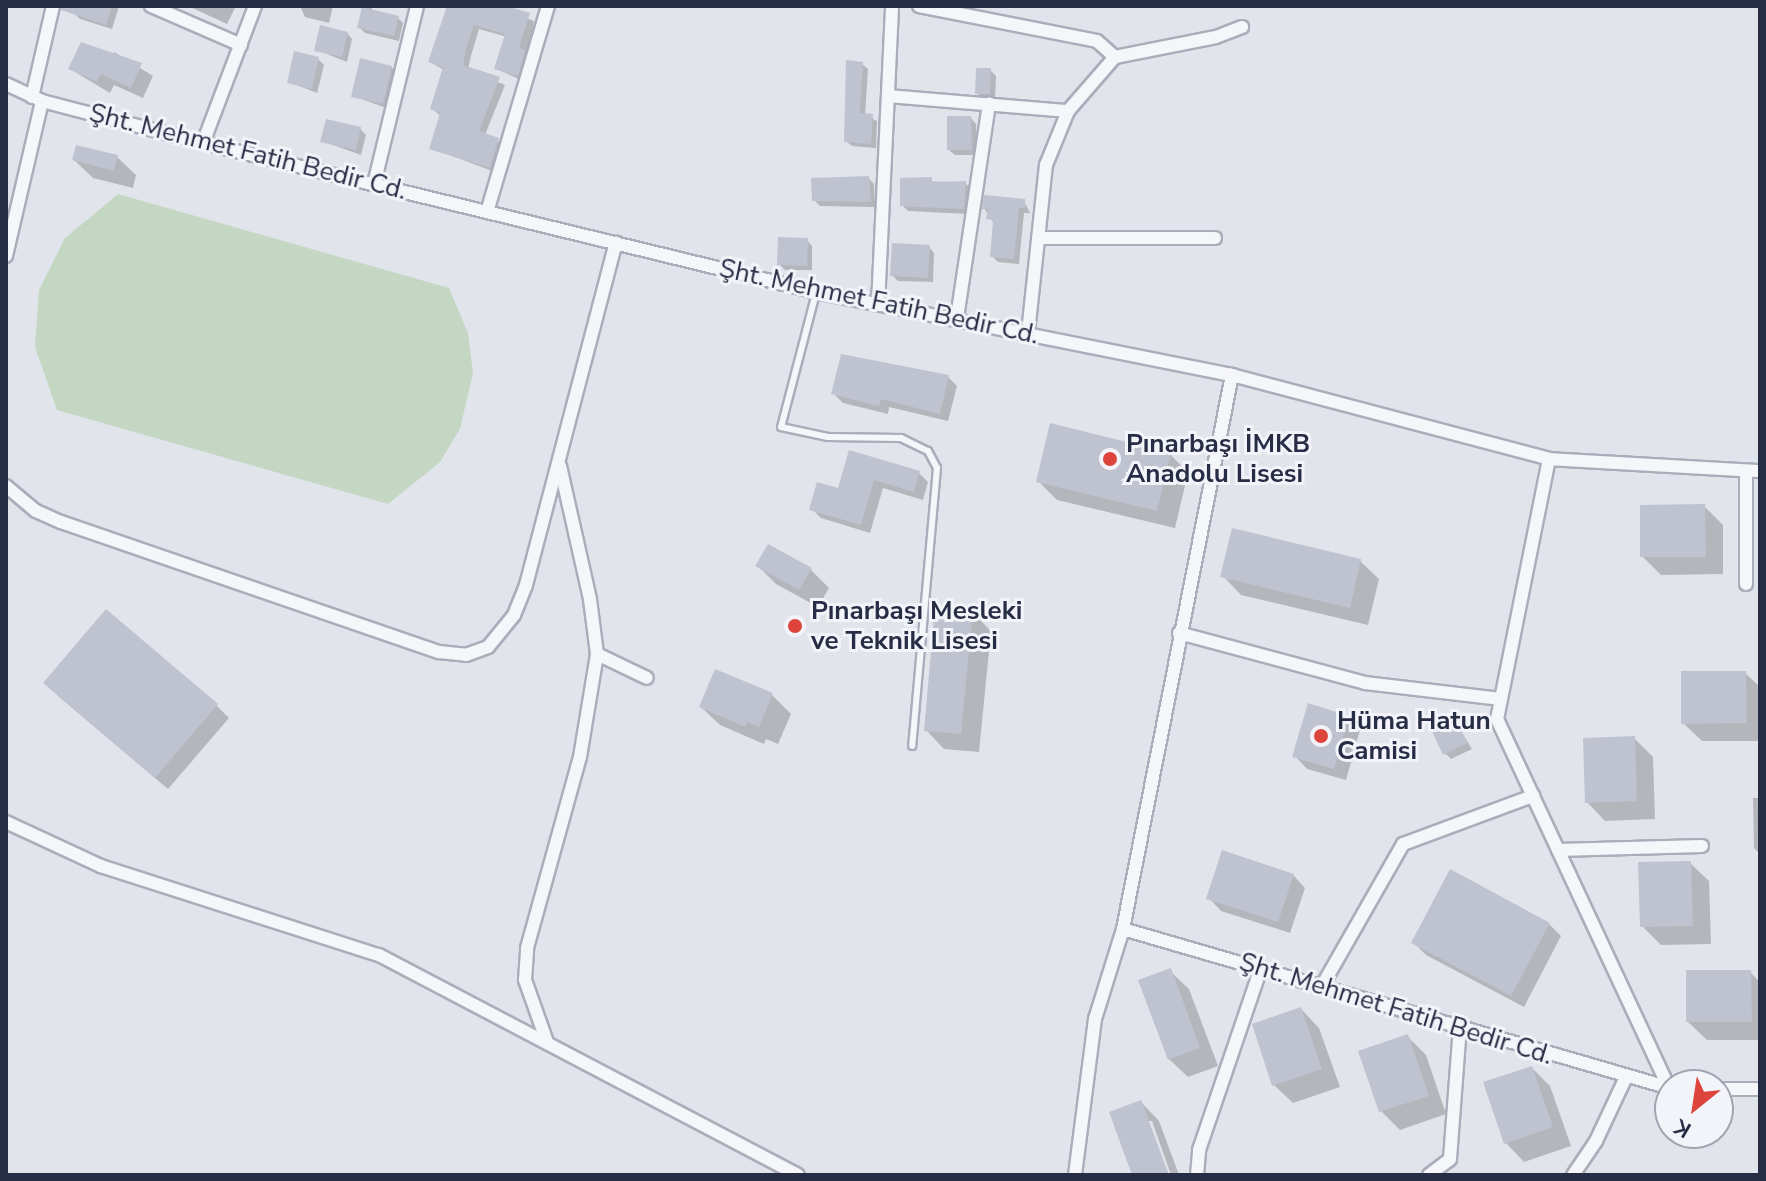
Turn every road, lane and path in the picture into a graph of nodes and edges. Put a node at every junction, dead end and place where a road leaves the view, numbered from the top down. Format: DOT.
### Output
graph roads {
  1 [pos="53,6"];
  2 [pos="151,6"];
  3 [pos="255,6"];
  4 [pos="417,6"];
  5 [pos="548,6"];
  6 [pos="892,6"];
  7 [pos="919,6"];
  8 [pos="1242,27"];
  9 [pos="241,45"];
  10 [pos="1115,57"];
  11 [pos="6,84"];
  12 [pos="888,96"];
  13 [pos="37,99"];
  14 [pos="989,103"];
  15 [pos="1068,111"];
  16 [pos="203,143"];
  17 [pos="374,184"];
  18 [pos="487,212"];
  19 [pos="9,228"];
  20 [pos="1038,238"];
  21 [pos="1215,238"];
  22 [pos="616,243"];
  23 [pos="6,256"];
  24 [pos="816,292"];
  25 [pos="878,305"];
  26 [pos="957,318"];
  27 [pos="1028,333"];
  28 [pos="1232,375"];
  29 [pos="1549,459"];
  30 [pos="560,465"];
  31 [pos="1760,471"];
  32 [pos="1746,472"];
  33 [pos="6,486"];
  34 [pos="1746,584"];
  35 [pos="1179,633"];
  36 [pos="597,654"];
  37 [pos="647,678"];
  38 [pos="1501,699"];
  39 [pos="912,746"];
  40 [pos="1533,796"];
  41 [pos="6,822"];
  42 [pos="1702,846"];
  43 [pos="1558,850"];
  44 [pos="1123,929"];
  45 [pos="1261,968"];
  46 [pos="1322,986"];
  47 [pos="1460,1027"];
  48 [pos="547,1042"];
  49 [pos="1661,1069"];
  50 [pos="1625,1079"];
  51 [pos="1654,1085"];
  52 [pos="1734,1089"];
  53 [pos="1760,1089"];
  54 [pos="798,1175"];
  55 [pos="1075,1175"];
  56 [pos="1197,1175"];
  57 [pos="1429,1175"];
  58 [pos="1573,1175"];
  1 -- 13 [label="street"];
  2 -- 9 [label="street"];
  3 -- 9 [label="street"];
  4 -- 17 [label="street"];
  5 -- 18 [label="street"];
  6 -- 12 [label="street"];
  7 -- 10 [label="street"];
  8 -- 10 [label="street"];
  9 -- 16 [label="street"];
  10 -- 15 [label="street"];
  11 -- 13 [label="street, Şht. Mehmet Fatih Bedir Cd."];
  12 -- 14 [label="street"];
  12 -- 25 [label="street"];
  13 -- 16 [label="street, Şht. Mehmet Fatih Bedir Cd."];
  13 -- 19 [label="street"];
  14 -- 15 [label="street"];
  14 -- 26 [label="street"];
  15 -- 20 [label="street"];
  16 -- 17 [label="street, Şht. Mehmet Fatih Bedir Cd."];
  17 -- 18 [label="street, Şht. Mehmet Fatih Bedir Cd."];
  18 -- 22 [label="street, Şht. Mehmet Fatih Bedir Cd."];
  19 -- 23 [label="street"];
  20 -- 21 [label="street"];
  20 -- 27 [label="street"];
  22 -- 24 [label="street, Şht. Mehmet Fatih Bedir Cd."];
  22 -- 30 [label="street"];
  24 -- 25 [label="street, Şht. Mehmet Fatih Bedir Cd."];
  24 -- 39 [label="lane"];
  25 -- 26 [label="street, Şht. Mehmet Fatih Bedir Cd."];
  26 -- 27 [label="street, Şht. Mehmet Fatih Bedir Cd."];
  27 -- 28 [label="street, Şht. Mehmet Fatih Bedir Cd."];
  28 -- 29 [label="street, Şht. Mehmet Fatih Bedir Cd."];
  28 -- 35 [label="street"];
  29 -- 32 [label="street, Şht. Mehmet Fatih Bedir Cd."];
  29 -- 38 [label="street"];
  30 -- 33 [label="street"];
  30 -- 36 [label="street"];
  31 -- 32 [label="street, Şht. Mehmet Fatih Bedir Cd."];
  32 -- 34 [label="street"];
  35 -- 38 [label="street"];
  35 -- 44 [label="street"];
  36 -- 37 [label="street"];
  36 -- 48 [label="street"];
  38 -- 40 [label="street"];
  40 -- 43 [label="street"];
  40 -- 46 [label="street"];
  41 -- 48 [label="street"];
  42 -- 43 [label="street"];
  43 -- 49 [label="street"];
  44 -- 45 [label="street, Şht. Mehmet Fatih Bedir Cd."];
  44 -- 55 [label="street"];
  45 -- 46 [label="street, Şht. Mehmet Fatih Bedir Cd."];
  45 -- 56 [label="street"];
  46 -- 47 [label="street, Şht. Mehmet Fatih Bedir Cd."];
  47 -- 50 [label="street, Şht. Mehmet Fatih Bedir Cd."];
  47 -- 57 [label="street"];
  48 -- 54 [label="street"];
  50 -- 51 [label="street, Şht. Mehmet Fatih Bedir Cd."];
  50 -- 58 [label="street"];
  52 -- 53 [label="street"];
}
